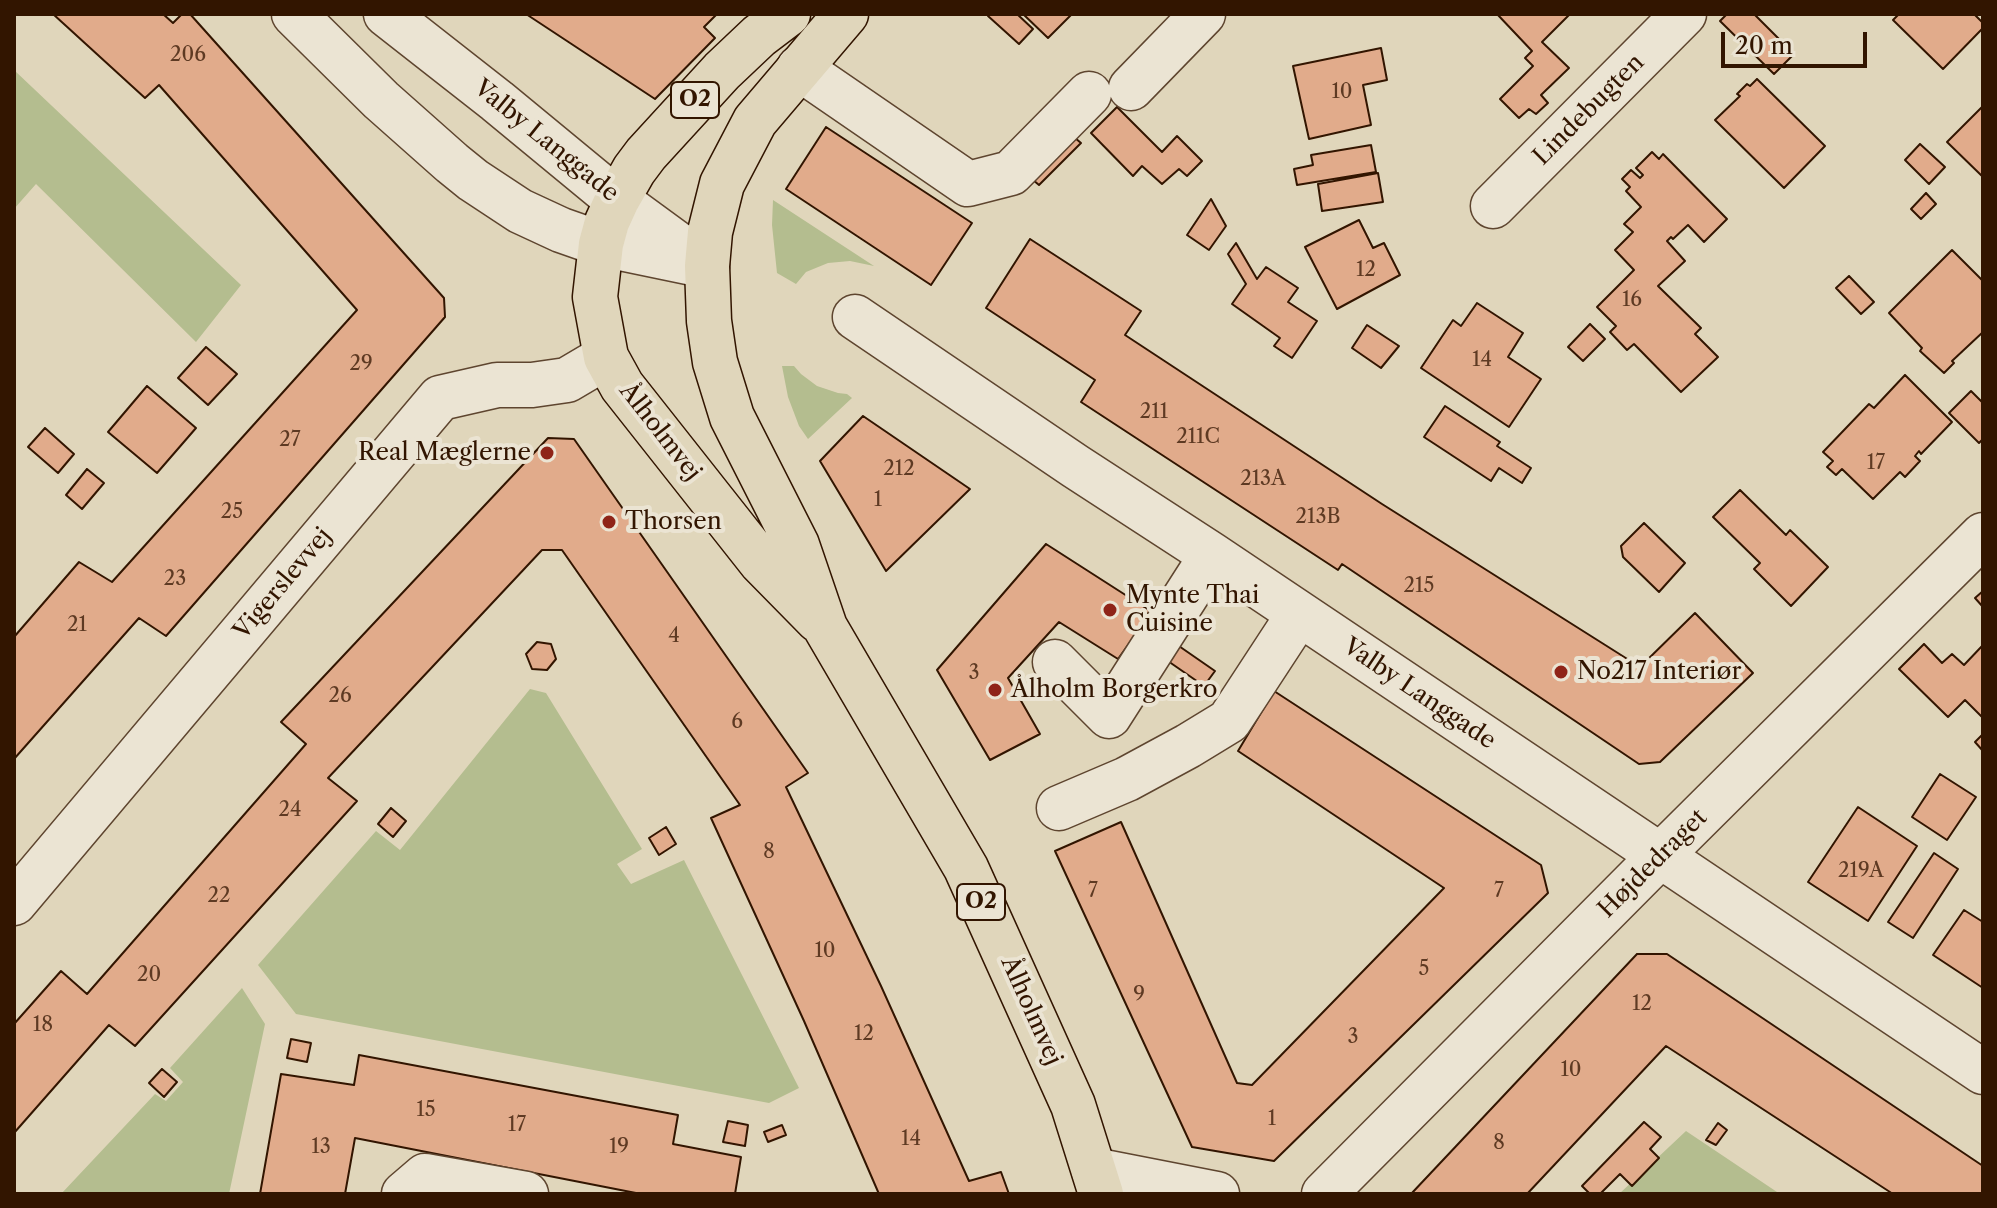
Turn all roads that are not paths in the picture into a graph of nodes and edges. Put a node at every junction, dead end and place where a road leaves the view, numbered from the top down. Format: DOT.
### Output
graph roads {
  1 [pos="294,14"];
  2 [pos="386,14"];
  3 [pos="788,14"];
  4 [pos="846,14"];
  5 [pos="1203,14"];
  6 [pos="1684,14"];
  7 [pos="799,68"];
  8 [pos="617,200"];
  9 [pos="1493,206"];
  10 [pos="601,244"];
  11 [pos="707,266"];
  12 [pos="855,317"];
  13 [pos="606,357"];
  14 [pos="1983,535"];
  15 [pos="1212,555"];
  16 [pos="1299,614"];
  17 [pos="825,627"];
  18 [pos="1055,662"];
  19 [pos="1059,808"];
  20 [pos="1660,856"];
  21 [pos="14,903"];
  22 [pos="1983,1072"];
  23 [pos="1098,1182"];
  24 [pos="404,1194"];
  25 [pos="526,1194"];
  26 [pos="1217,1194"];
  27 [pos="1324,1194"];
  1 -- 10 [label="street, Valby Langgade"];
  2 -- 8 [label="street, Valby Langgade"];
  3 -- 8 [label="main road, O2"];
  4 -- 7 [label="main road, O2"];
  5 -- 7 [label="street"];
  6 -- 9 [label="street, Lindebugten"];
  7 -- 11 [label="main road, O2"];
  8 -- 10 [label="main road, O2"];
  8 -- 11 [label="street, Valby Langgade"];
  10 -- 11 [label="street, Valby Langgade"];
  10 -- 13 [label="main road, Ålholmvej / O2"];
  11 -- 17 [label="main road, Ålholmvej / O2"];
  12 -- 15 [label="street, Valby Langgade"];
  13 -- 17 [label="main road, Ålholmvej / O2"];
  13 -- 21 [label="street, Vigerslevvej"];
  14 -- 20 [label="street, Højdedraget"];
  15 -- 16 [label="street, Valby Langgade"];
  15 -- 18 [label="street"];
  16 -- 19 [label="street"];
  16 -- 20 [label="street, Valby Langgade"];
  17 -- 23 [label="main road, Ålholmvej / O2"];
  20 -- 22 [label="street, Valby Langgade"];
  20 -- 27 [label="street, Højdedraget"];
  23 -- 26 [label="street"];
  24 -- 25 [label="street"];
}
